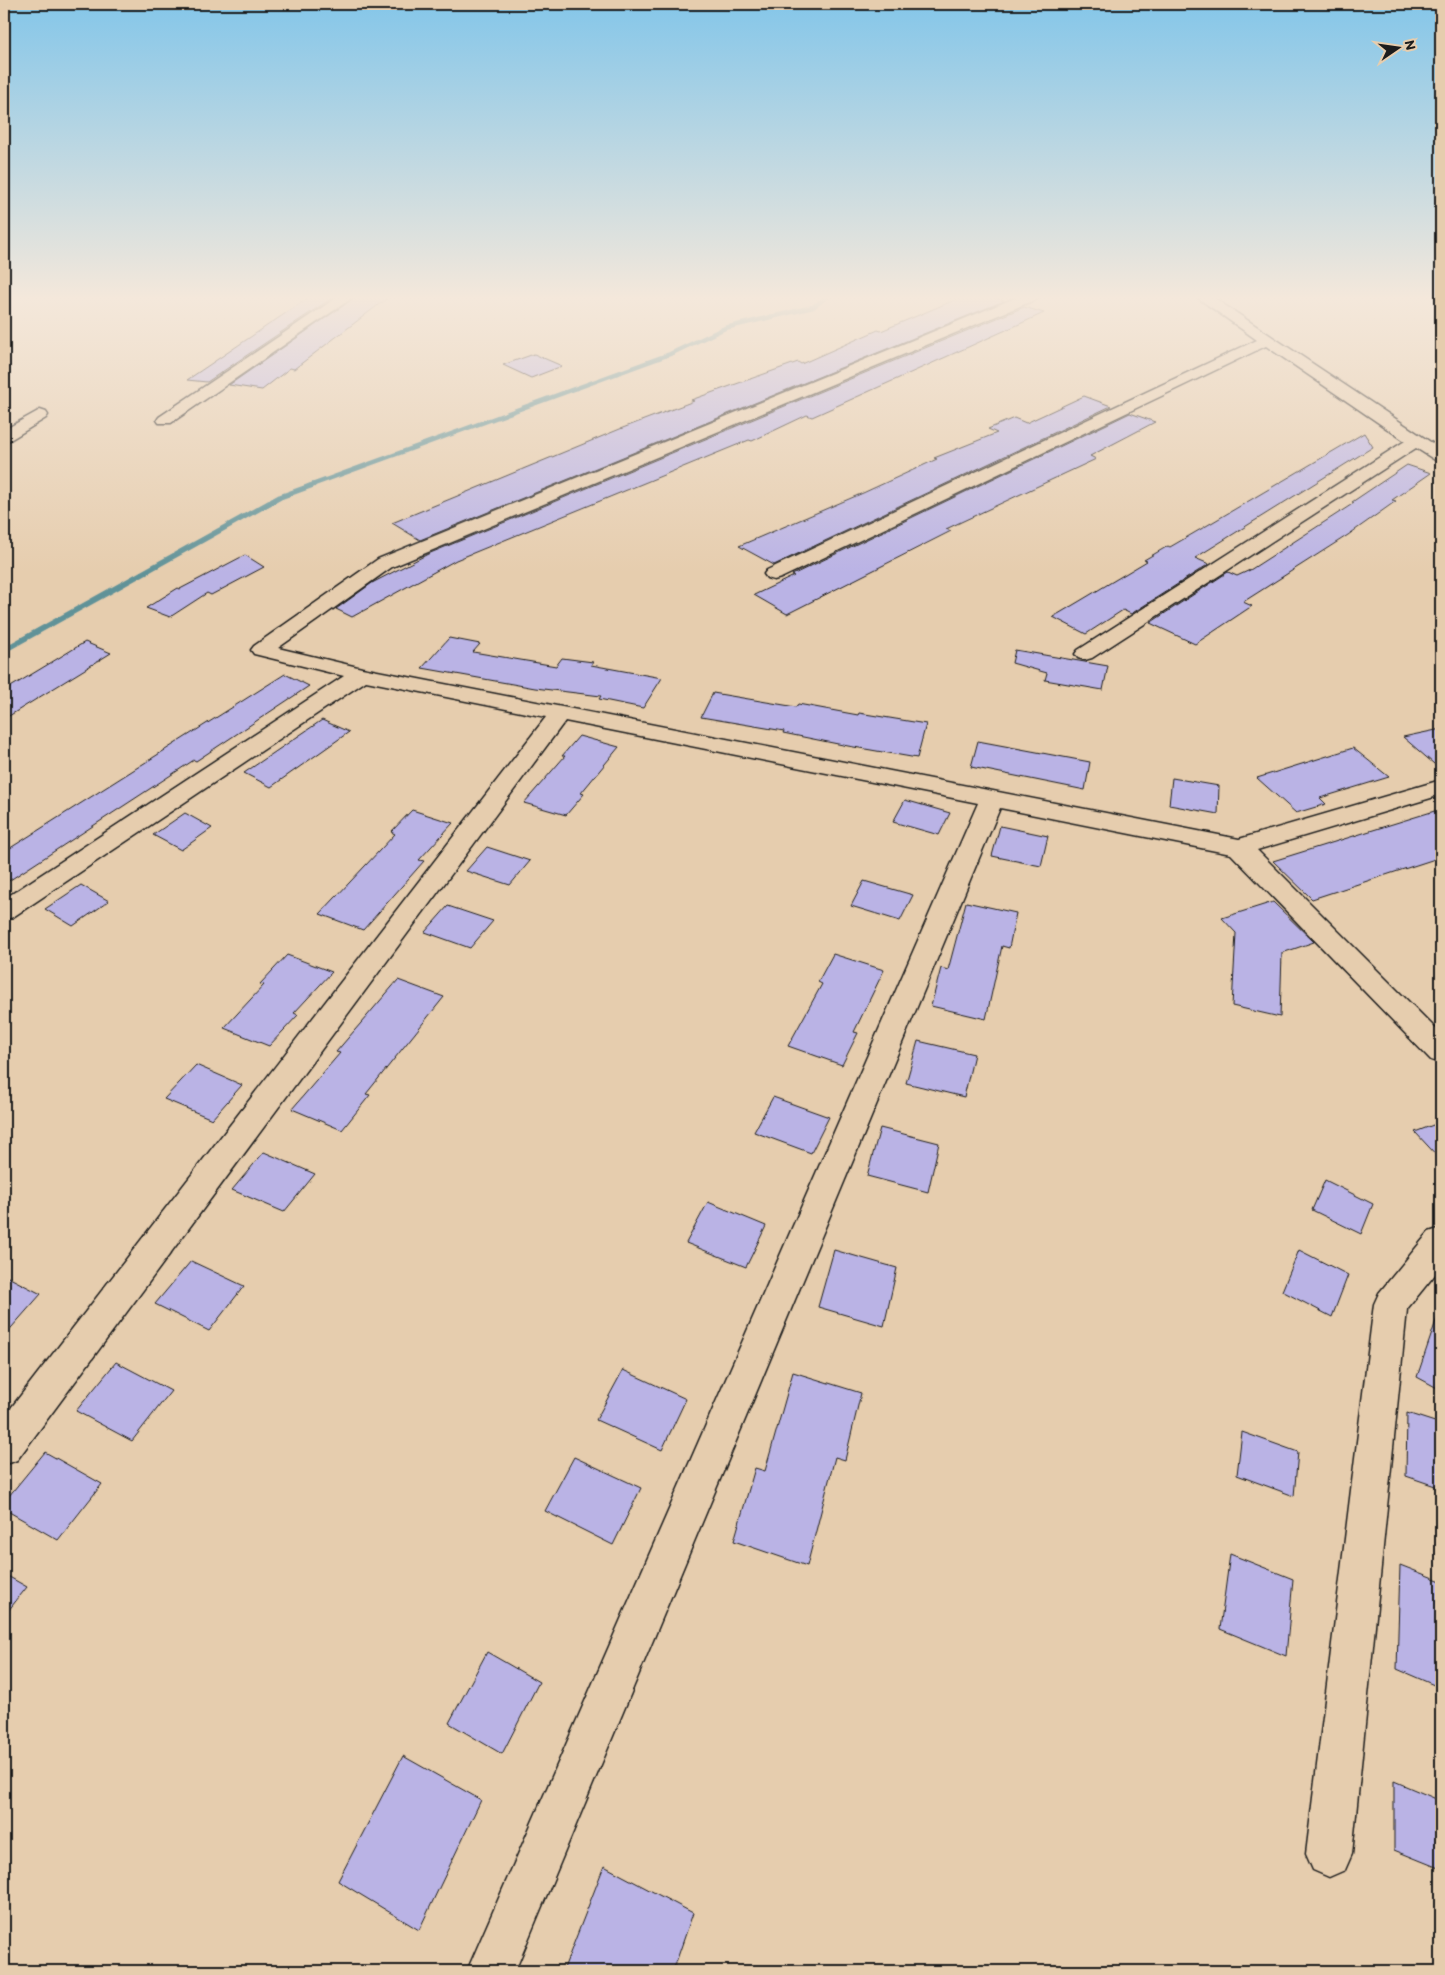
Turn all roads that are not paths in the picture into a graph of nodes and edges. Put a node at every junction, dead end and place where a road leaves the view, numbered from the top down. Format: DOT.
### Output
graph roads {
  1 [pos="211,388"];
  2 [pos="809,388"];
  3 [pos="1166,388"];
  4 [pos="1339,388"];
  5 [pos="40,415"];
  6 [pos="164,420"];
  7 [pos="4,437"];
  8 [pos="1416,441"];
  9 [pos="1441,456"];
  10 [pos="774,574"];
  11 [pos="1086,654"];
  12 [pos="362,674"];
  13 [pos="560,713"];
  14 [pos="1441,787"];
  15 [pos="992,798"];
  16 [pos="1239,847"];
  17 [pos="4,911"];
  18 [pos="1441,1052"];
  19 [pos="1441,1242"];
  20 [pos="4,1448"];
  21 [pos="1329,1854"];
  22 [pos="491,1971"];
  1 -- 6 [label="street"];
  2 -- 12 [label="street"];
  3 -- 10 [label="street"];
  4 -- 8 [label="street"];
  5 -- 7 [label="street"];
  8 -- 9 [label="street"];
  8 -- 11 [label="street"];
  12 -- 13 [label="street"];
  12 -- 17 [label="street"];
  13 -- 15 [label="street"];
  13 -- 20 [label="street"];
  14 -- 16 [label="street"];
  15 -- 16 [label="street"];
  15 -- 22 [label="street"];
  16 -- 18 [label="street"];
  19 -- 21 [label="street"];
}
